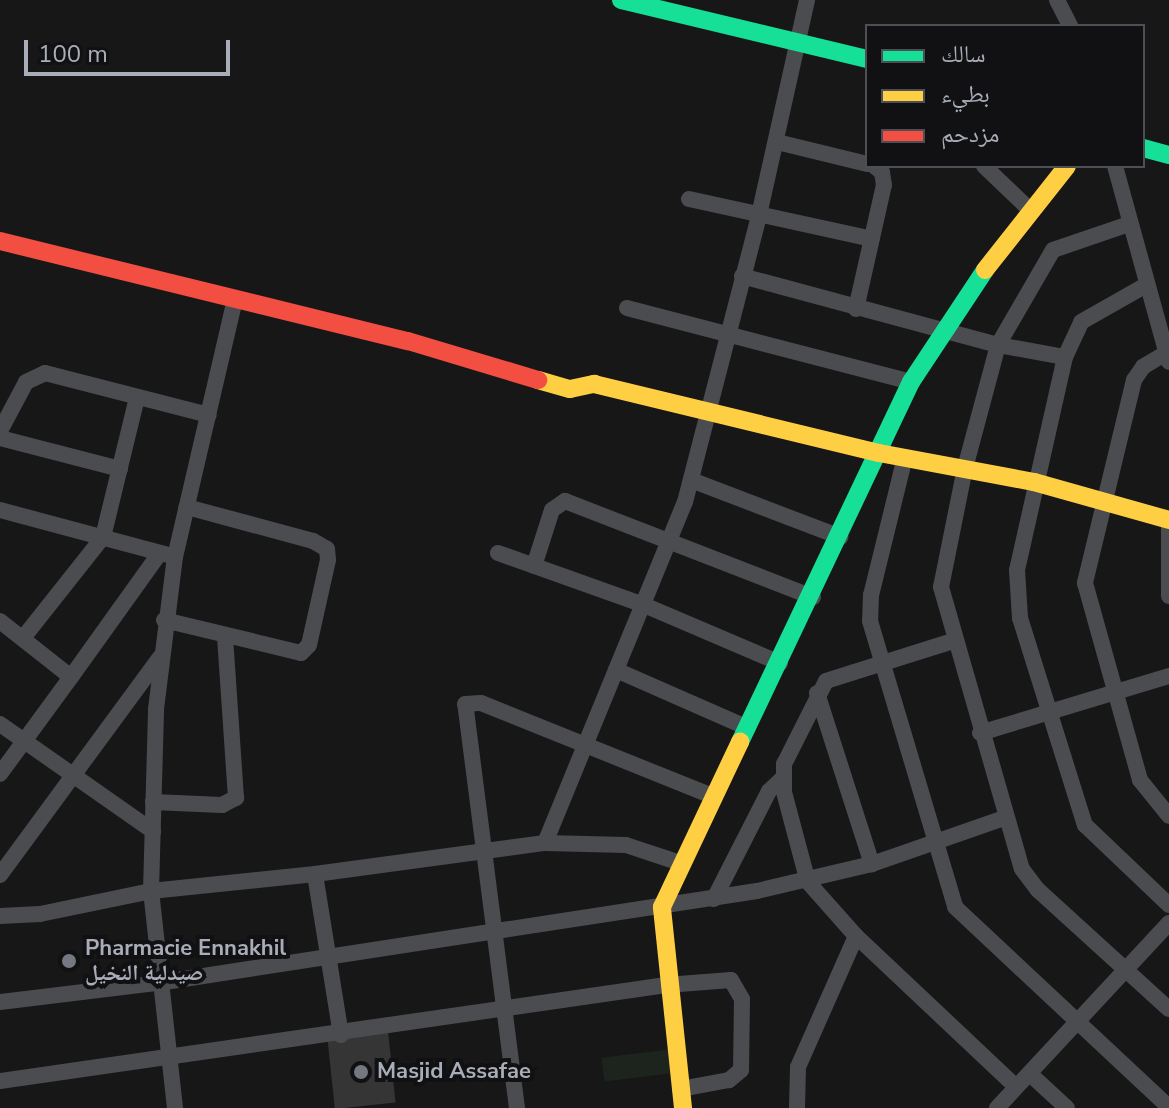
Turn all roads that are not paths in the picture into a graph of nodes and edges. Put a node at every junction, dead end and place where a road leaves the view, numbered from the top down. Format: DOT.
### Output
graph roads {
  1 [pos="621,0"];
  2 [pos="807,0"];
  3 [pos="1057,0"];
  4 [pos="1069,24"];
  5 [pos="798,44"];
  6 [pos="865,59"];
  7 [pos="777,142"];
  8 [pos="1145,149"];
  9 [pos="1169,155"];
  10 [pos="865,164"];
  11 [pos="876,168"];
  12 [pos="986,168"];
  13 [pos="1065,168"];
  14 [pos="1115,168"];
  15 [pos="689,199"];
  16 [pos="1030,210"];
  17 [pos="759,215"];
  18 [pos="1129,224"];
  19 [pos="872,239"];
  20 [pos="0,241"];
  21 [pos="742,276"];
  22 [pos="1146,285"];
  23 [pos="235,299"];
  24 [pos="627,308"];
  25 [pos="856,309"];
  26 [pos="942,330"];
  27 [pos="728,336"];
  28 [pos="998,345"];
  29 [pos="1065,357"];
  30 [pos="1167,358"];
  31 [pos="911,382"];
  32 [pos="137,397"];
  33 [pos="709,413"];
  34 [pos="209,415"];
  35 [pos="0,431"];
  36 [pos="0,438"];
  37 [pos="879,453"];
  38 [pos="905,457"];
  39 [pos="965,468"];
  40 [pos="120,469"];
  41 [pos="691,480"];
  42 [pos="1034,482"];
  43 [pos="1103,501"];
  44 [pos="187,507"];
  45 [pos="0,510"];
  46 [pos="1169,520"];
  47 [pos="103,537"];
  48 [pos="840,537"];
  49 [pos="668,544"];
  50 [pos="498,553"];
  51 [pos="167,555"];
  52 [pos="534,566"];
  53 [pos="1169,596"];
  54 [pos="813,597"];
  55 [pos="644,605"];
  56 [pos="164,620"];
  57 [pos="0,621"];
  58 [pos="225,635"];
  59 [pos="23,638"];
  60 [pos="953,641"];
  61 [pos="160,657"];
  62 [pos="780,663"];
  63 [pos="882,664"];
  64 [pos="616,670"];
  65 [pos="1169,676"];
  66 [pos="71,677"];
  67 [pos="817,693"];
  68 [pos="1114,693"];
  69 [pos="1047,714"];
  70 [pos="0,724"];
  71 [pos="748,728"];
  72 [pos="980,733"];
  73 [pos="25,741"];
  74 [pos="587,745"];
  75 [pos="0,774"];
  76 [pos="74,775"];
  77 [pos="782,779"];
  78 [pos="715,797"];
  79 [pos="153,802"];
  80 [pos="1169,816"];
  81 [pos="1004,818"];
  82 [pos="153,831"];
  83 [pos="545,843"];
  84 [pos="936,843"];
  85 [pos="482,851"];
  86 [pos="683,864"];
  87 [pos="872,864"];
  88 [pos="315,874"];
  89 [pos="0,875"];
  90 [pos="808,882"];
  91 [pos="151,891"];
  92 [pos="714,899"];
  93 [pos="1169,905"];
  94 [pos="662,907"];
  95 [pos="0,916"];
  96 [pos="1169,923"];
  97 [pos="493,932"];
  98 [pos="856,936"];
  99 [pos="327,956"];
  100 [pos="1126,973"];
  101 [pos="158,983"];
  102 [pos="666,985"];
  103 [pos="0,1002"];
  104 [pos="503,1009"];
  105 [pos="1169,1009"];
  106 [pos="1078,1027"];
  107 [pos="341,1035"];
  108 [pos="168,1060"];
  109 [pos="1030,1074"];
  110 [pos="0,1081"];
  111 [pos="1016,1087"];
  112 [pos="680,1089"];
  113 [pos="796,1102"];
  114 [pos="1169,1107"];
  115 [pos="175,1108"];
  116 [pos="517,1108"];
  117 [pos="683,1108"];
  118 [pos="808,1108"];
  119 [pos="997,1108"];
  120 [pos="1067,1108"];
  1 -- 5 [label="street"];
  2 -- 5 [label="street"];
  3 -- 4 [label="street"];
  5 -- 6 [label="street"];
  5 -- 7 [label="street"];
  7 -- 10 [label="street"];
  7 -- 17 [label="street"];
  8 -- 9 [label="street"];
  11 -- 19 [label="street"];
  12 -- 16 [label="street"];
  13 -- 16 [label="street"];
  14 -- 18 [label="street"];
  15 -- 17 [label="street"];
  16 -- 26 [label="street"];
  17 -- 19 [label="street"];
  17 -- 21 [label="street"];
  18 -- 22 [label="street"];
  18 -- 28 [label="street"];
  19 -- 25 [label="street"];
  20 -- 23 [label="street"];
  21 -- 25 [label="street"];
  21 -- 27 [label="street"];
  22 -- 29 [label="street"];
  22 -- 30 [label="street"];
  23 -- 33 [label="street"];
  23 -- 34 [label="street"];
  24 -- 27 [label="street"];
  25 -- 26 [label="street"];
  26 -- 28 [label="street"];
  26 -- 31 [label="street"];
  27 -- 31 [label="street"];
  27 -- 33 [label="street"];
  28 -- 29 [label="street"];
  28 -- 39 [label="street"];
  29 -- 42 [label="street"];
  30 -- 43 [label="street"];
  31 -- 37 [label="street"];
  32 -- 34 [label="street"];
  32 -- 35 [label="street"];
  32 -- 40 [label="street"];
  33 -- 37 [label="street"];
  33 -- 41 [label="street"];
  34 -- 44 [label="street"];
  36 -- 40 [label="street"];
  37 -- 38 [label="street"];
  37 -- 48 [label="street"];
  38 -- 39 [label="street"];
  38 -- 63 [label="street"];
  39 -- 42 [label="street"];
  39 -- 60 [label="street"];
  40 -- 47 [label="street"];
  41 -- 48 [label="street"];
  41 -- 49 [label="street"];
  42 -- 43 [label="street"];
  42 -- 69 [label="street"];
  43 -- 46 [label="street"];
  43 -- 68 [label="street"];
  44 -- 51 [label="street"];
  44 -- 58 [label="street"];
  45 -- 47 [label="street"];
  46 -- 53 [label="street"];
  47 -- 51 [label="street"];
  47 -- 59 [label="street"];
  48 -- 54 [label="street"];
  49 -- 52 [label="street"];
  49 -- 54 [label="street"];
  49 -- 55 [label="street"];
  50 -- 52 [label="street"];
  51 -- 56 [label="street"];
  51 -- 66 [label="street"];
  52 -- 55 [label="street"];
  54 -- 62 [label="street"];
  55 -- 62 [label="street"];
  55 -- 64 [label="street"];
  56 -- 58 [label="street"];
  56 -- 61 [label="street"];
  57 -- 59 [label="street"];
  58 -- 79 [label="street"];
  59 -- 66 [label="street"];
  60 -- 63 [label="street"];
  60 -- 72 [label="street"];
  61 -- 76 [label="street"];
  61 -- 79 [label="street"];
  62 -- 71 [label="street"];
  63 -- 67 [label="street"];
  63 -- 84 [label="street"];
  64 -- 71 [label="street"];
  64 -- 74 [label="street"];
  65 -- 68 [label="street"];
  66 -- 73 [label="street"];
  67 -- 77 [label="street"];
  67 -- 87 [label="street"];
  68 -- 69 [label="street"];
  68 -- 80 [label="street"];
  69 -- 72 [label="street"];
  69 -- 93 [label="street"];
  70 -- 73 [label="street"];
  71 -- 78 [label="street"];
  72 -- 81 [label="street"];
  73 -- 75 [label="street"];
  73 -- 76 [label="street"];
  74 -- 78 [label="street"];
  74 -- 83 [label="street"];
  74 -- 85 [label="street"];
  76 -- 82 [label="street"];
  76 -- 89 [label="street"];
  77 -- 90 [label="street"];
  77 -- 92 [label="street"];
  78 -- 86 [label="street"];
  79 -- 82 [label="street"];
  81 -- 84 [label="street"];
  81 -- 100 [label="street"];
  82 -- 91 [label="street"];
  83 -- 85 [label="street"];
  83 -- 86 [label="street"];
  84 -- 87 [label="street"];
  84 -- 106 [label="street"];
  85 -- 88 [label="street"];
  85 -- 97 [label="street"];
  86 -- 94 [label="street"];
  87 -- 90 [label="street"];
  88 -- 91 [label="street"];
  88 -- 99 [label="street"];
  90 -- 92 [label="street"];
  90 -- 98 [label="street"];
  91 -- 95 [label="street"];
  91 -- 101 [label="street"];
  92 -- 94 [label="street"];
  94 -- 97 [label="street"];
  94 -- 102 [label="street"];
  96 -- 100 [label="street"];
  97 -- 99 [label="street"];
  97 -- 104 [label="street"];
  98 -- 111 [label="street"];
  98 -- 113 [label="street"];
  99 -- 101 [label="street"];
  99 -- 107 [label="street"];
  100 -- 105 [label="street"];
  100 -- 106 [label="street"];
  101 -- 103 [label="street"];
  101 -- 108 [label="street"];
  102 -- 104 [label="street"];
  102 -- 112 [label="street"];
  102 -- 112 [label="street"];
  104 -- 107 [label="street"];
  104 -- 116 [label="street"];
  106 -- 109 [label="street"];
  106 -- 114 [label="street"];
  107 -- 108 [label="street"];
  108 -- 110 [label="street"];
  108 -- 115 [label="street"];
  109 -- 111 [label="street"];
  109 -- 120 [label="street"];
  111 -- 119 [label="street"];
  112 -- 117 [label="street"];
  113 -- 118 [label="street"];
}
